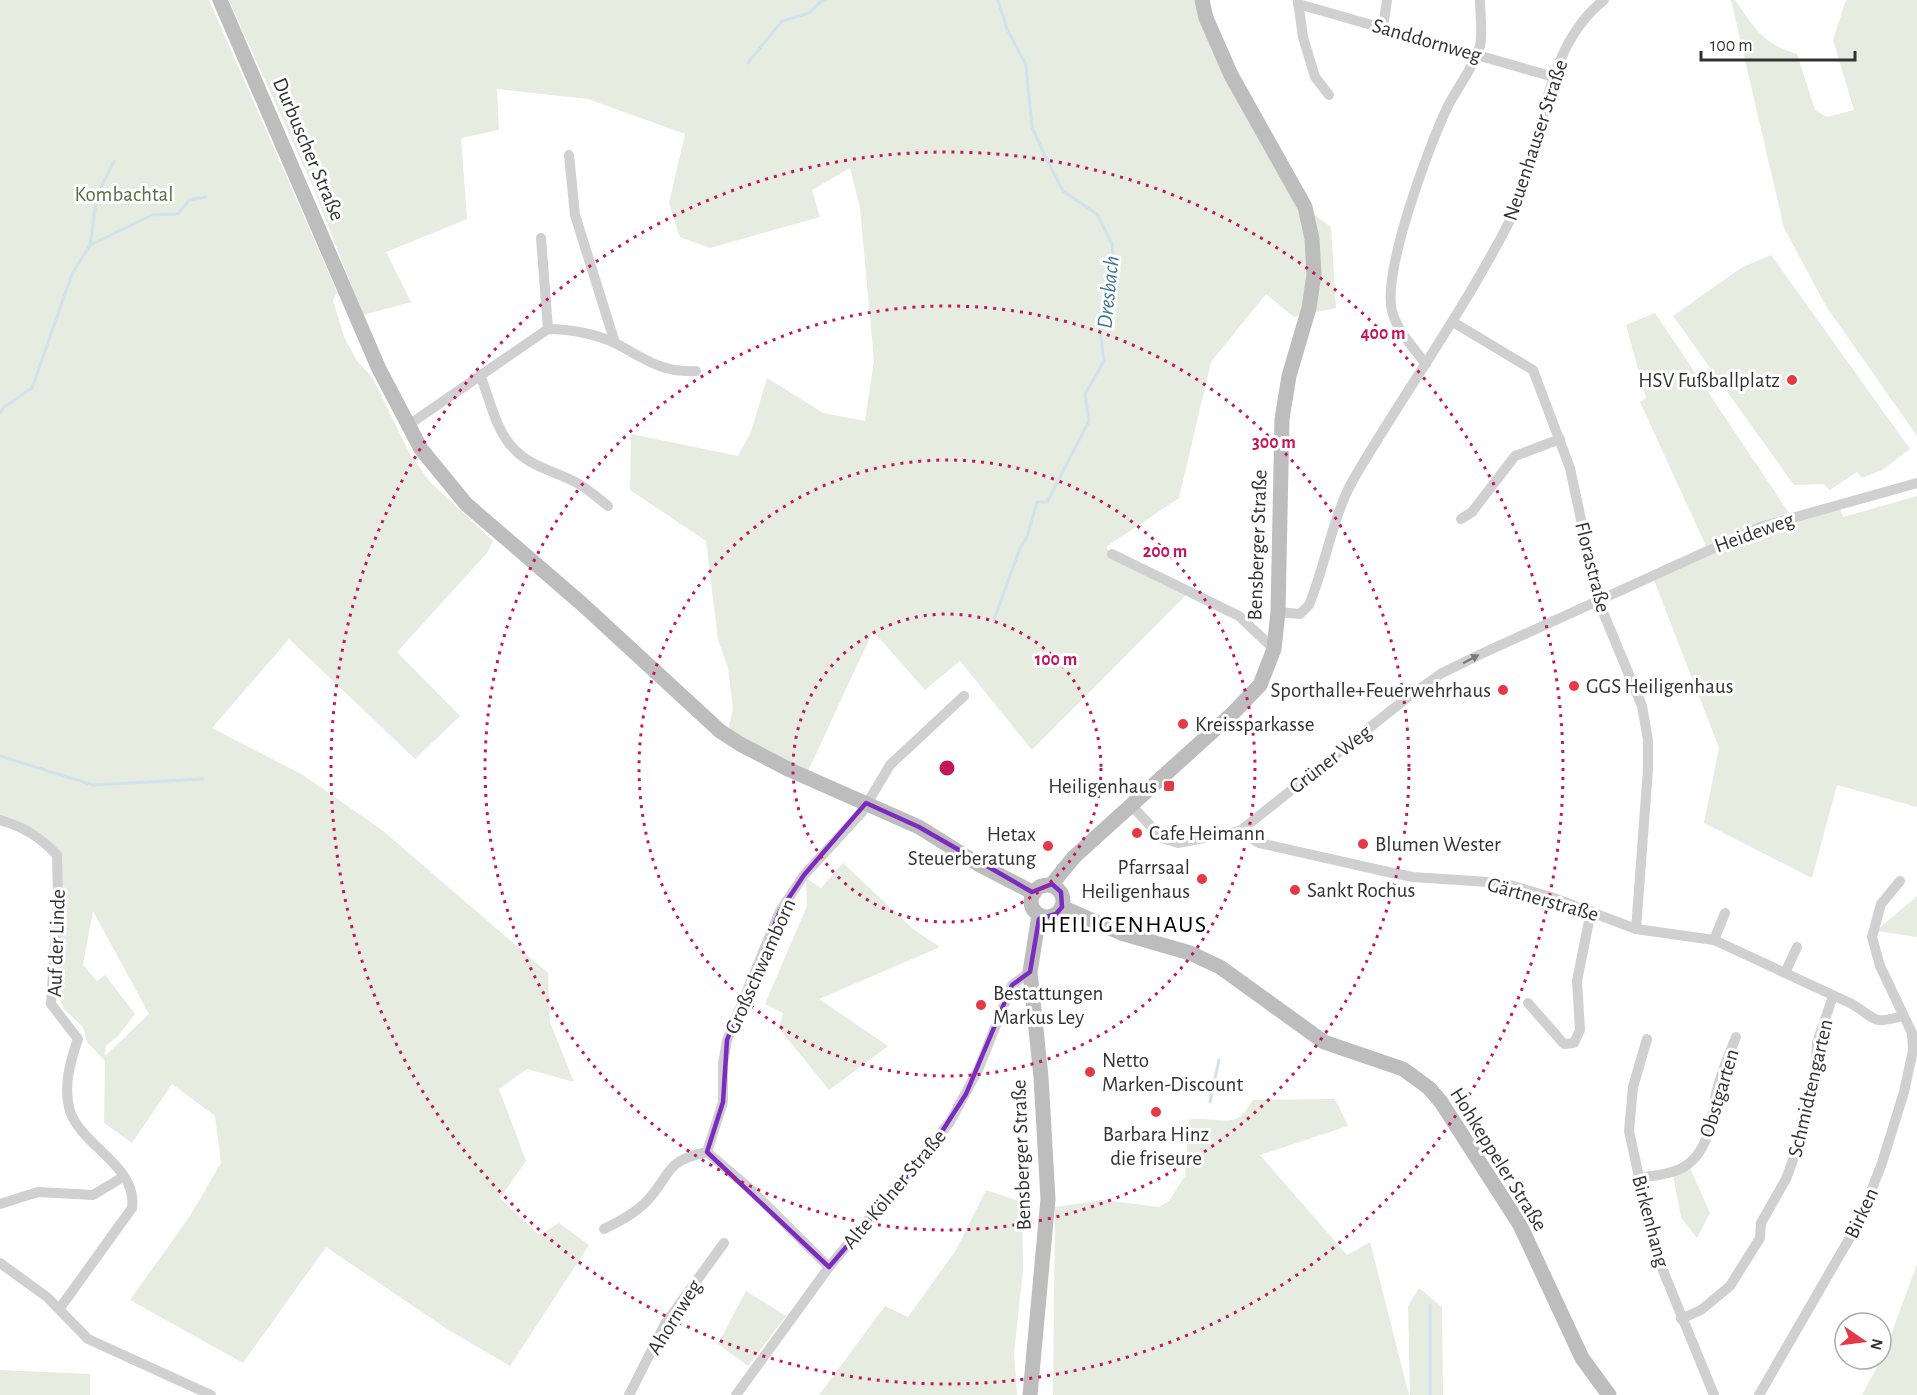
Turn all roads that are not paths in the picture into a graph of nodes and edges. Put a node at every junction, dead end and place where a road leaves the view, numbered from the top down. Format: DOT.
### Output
graph roads {
  1 [pos="220,0"];
  2 [pos="1202,0"];
  3 [pos="1387,0"];
  4 [pos="1480,0"];
  5 [pos="1604,0"];
  6 [pos="1298,2"];
  7 [pos="1383,27"];
  8 [pos="1477,53"];
  9 [pos="1554,77"];
  10 [pos="1329,95"];
  11 [pos="569,155"];
  12 [pos="541,238"];
  13 [pos="1453,322"];
  14 [pos="548,328"];
  15 [pos="615,343"];
  16 [pos="1426,364"];
  17 [pos="696,371"];
  18 [pos="480,375"];
  19 [pos="407,426"];
  20 [pos="1560,439"];
  21 [pos="1917,483"];
  22 [pos="608,506"];
  23 [pos="1461,519"];
  24 [pos="1112,554"];
  25 [pos="1598,600"];
  26 [pos="1278,612"];
  27 [pos="1274,650"];
  28 [pos="964,696"];
  29 [pos="866,803"];
  30 [pos="1131,805"];
  31 [pos="0,820"];
  32 [pos="1240,831"];
  33 [pos="1900,880"];
  34 [pos="1052,884"];
  35 [pos="1034,893"];
  36 [pos="1062,907"];
  37 [pos="1591,911"];
  38 [pos="1725,913"];
  39 [pos="1039,915"];
  40 [pos="1636,929"];
  41 [pos="1714,940"];
  42 [pos="1797,947"];
  43 [pos="1030,972"];
  44 [pos="1785,973"];
  45 [pos="1833,996"];
  46 [pos="1528,1003"];
  47 [pos="1902,1016"];
  48 [pos="1736,1037"];
  49 [pos="1647,1039"];
  50 [pos="1915,1050"];
  51 [pos="707,1152"];
  52 [pos="123,1177"];
  53 [pos="1638,1178"];
  54 [pos="0,1204"];
  55 [pos="604,1229"];
  56 [pos="724,1243"];
  57 [pos="0,1263"];
  58 [pos="829,1267"];
  59 [pos="60,1308"];
  60 [pos="1681,1319"];
  61 [pos="211,1395"];
  62 [pos="629,1395"];
  63 [pos="736,1395"];
  64 [pos="1030,1395"];
  65 [pos="1608,1395"];
  66 [pos="1714,1395"];
  67 [pos="1759,1395"];
  1 -- 19 [label="main road, Durbuscher Straße"];
  2 -- 26 [label="main road, Bensberger Straße"];
  3 -- 7 [label="street"];
  4 -- 8 [label="street"];
  5 -- 9 [label="street, Neuenhauser Straße"];
  6 -- 7 [label="street, Sanddornweg"];
  6 -- 10 [label="street"];
  7 -- 8 [label="street, Sanddornweg"];
  8 -- 9 [label="street, Sanddornweg"];
  8 -- 16 [label="street"];
  9 -- 13 [label="street, Neuenhauser Straße"];
  11 -- 15 [label="street"];
  12 -- 14 [label="street"];
  13 -- 16 [label="street, Neuenhauser Straße"];
  13 -- 20 [label="street, Florastraße"];
  14 -- 15 [label="street"];
  14 -- 18 [label="street"];
  15 -- 17 [label="street"];
  16 -- 26 [label="street, Neuenhauser Straße"];
  18 -- 19 [label="street"];
  18 -- 22 [label="street"];
  19 -- 29 [label="main road, Durbuscher Straße"];
  20 -- 23 [label="street"];
  20 -- 25 [label="street, Florastraße"];
  21 -- 25 [label="street, Heideweg"];
  24 -- 27 [label="street"];
  32 -- 25 [label="street, Grüner Weg, one-way"];
  25 -- 40 [label="street, Florastraße"];
  26 -- 27 [label="main road, Bensberger Straße"];
  27 -- 30 [label="main road, Bensberger Straße"];
  28 -- 29 [label="street, Großschwamborn"];
  29 -- 35 [label="main road"];
  29 -- 51 [label="street, Großschwamborn"];
  30 -- 32 [label="street, Grüner Weg"];
  30 -- 34 [label="main road, Bensberger Straße"];
  31 -- 52 [label="street, Auf der Linde"];
  32 -- 37 [label="street, Gärtnerstraße"];
  33 -- 47 [label="street, Birken"];
  34 -- 35 [label="main road"];
  34 -- 36 [label="main road"];
  35 -- 39 [label="main road"];
  36 -- 39 [label="main road"];
  36 -- 65 [label="main road, Hohkeppeler Straße"];
  37 -- 40 [label="street, Gärtnerstraße"];
  37 -- 46 [label="street"];
  38 -- 41 [label="street"];
  39 -- 43 [label="main road, Bensberger Straße"];
  40 -- 41 [label="street"];
  41 -- 44 [label="street"];
  42 -- 44 [label="street"];
  43 -- 58 [label="street, Alte Kölner Straße"];
  43 -- 64 [label="main road, Bensberger Straße"];
  44 -- 45 [label="street"];
  45 -- 47 [label="street"];
  45 -- 60 [label="street, Schmidtengarten"];
  47 -- 50 [label="street, Birken"];
  48 -- 53 [label="street, Obstgarten"];
  49 -- 53 [label="street, Birkenhang"];
  50 -- 67 [label="street, Birken"];
  51 -- 55 [label="street"];
  51 -- 58 [label="street"];
  52 -- 54 [label="street"];
  52 -- 59 [label="street, Auf der Linde"];
  53 -- 60 [label="street, Birkenhang"];
  56 -- 62 [label="street, Ahornweg"];
  57 -- 59 [label="street"];
  58 -- 63 [label="street, Alte Kölner Straße"];
  59 -- 61 [label="street"];
  60 -- 66 [label="street, Birkenhang"];
}
